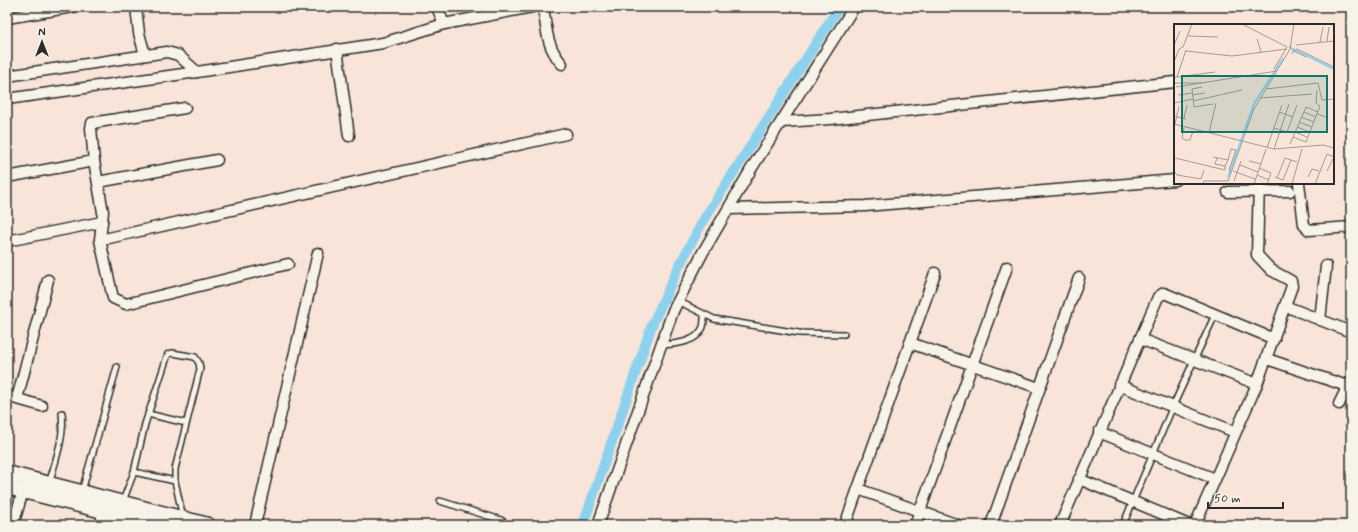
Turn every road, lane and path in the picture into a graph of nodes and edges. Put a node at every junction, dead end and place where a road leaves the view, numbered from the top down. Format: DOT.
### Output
graph roads {
  1 [pos="73,7"];
  2 [pos="136,7"];
  3 [pos="437,7"];
  4 [pos="532,7"];
  5 [pos="543,7"];
  6 [pos="854,7"];
  7 [pos="7,18"];
  8 [pos="444,24"];
  9 [pos="337,49"];
  10 [pos="144,56"];
  11 [pos="562,64"];
  12 [pos="197,72"];
  13 [pos="7,76"];
  14 [pos="1174,82"];
  15 [pos="7,99"];
  16 [pos="185,108"];
  17 [pos="782,122"];
  18 [pos="566,134"];
  19 [pos="349,136"];
  20 [pos="217,160"];
  21 [pos="94,162"];
  22 [pos="7,177"];
  23 [pos="1174,180"];
  24 [pos="98,182"];
  25 [pos="1299,184"];
  26 [pos="1259,187"];
  27 [pos="1290,191"];
  28 [pos="1228,192"];
  29 [pos="729,209"];
  30 [pos="102,222"];
  31 [pos="1351,227"];
  32 [pos="100,240"];
  33 [pos="7,241"];
  34 [pos="318,253"];
  35 [pos="288,264"];
  36 [pos="1326,266"];
  37 [pos="1006,267"];
  38 [pos="935,273"];
  39 [pos="1079,278"];
  40 [pos="48,280"];
  41 [pos="678,301"];
  42 [pos="1285,306"];
  43 [pos="704,315"];
  44 [pos="1215,315"];
  45 [pos="1320,320"];
  46 [pos="1346,330"];
  47 [pos="844,334"];
  48 [pos="1140,339"];
  49 [pos="1274,339"];
  50 [pos="910,343"];
  51 [pos="661,345"];
  52 [pos="1267,359"];
  53 [pos="1194,360"];
  54 [pos="972,364"];
  55 [pos="116,367"];
  56 [pos="1257,384"];
  57 [pos="1350,384"];
  58 [pos="1119,385"];
  59 [pos="1039,388"];
  60 [pos="12,398"];
  61 [pos="1339,404"];
  62 [pos="42,406"];
  63 [pos="1173,406"];
  64 [pos="62,413"];
  65 [pos="148,414"];
  66 [pos="186,423"];
  67 [pos="1099,432"];
  68 [pos="1235,432"];
  69 [pos="1153,454"];
  70 [pos="134,472"];
  71 [pos="7,473"];
  72 [pos="1079,479"];
  73 [pos="1215,479"];
  74 [pos="175,481"];
  75 [pos="49,485"];
  76 [pos="7,487"];
  77 [pos="858,490"];
  78 [pos="23,492"];
  79 [pos="82,492"];
  80 [pos="440,501"];
  81 [pos="1133,501"];
  82 [pos="122,503"];
  83 [pos="920,512"];
  84 [pos="183,519"];
  85 [pos="101,520"];
  86 [pos="13,525"];
  87 [pos="159,525"];
  88 [pos="208,525"];
  89 [pos="255,525"];
  90 [pos="508,525"];
  91 [pos="598,525"];
  92 [pos="845,525"];
  93 [pos="915,525"];
  94 [pos="958,525"];
  95 [pos="991,525"];
  96 [pos="1060,525"];
  97 [pos="1123,525"];
  98 [pos="1189,525"];
  99 [pos="1195,525"];
  1 -- 7 [label="street"];
  2 -- 10 [label="street"];
  3 -- 8 [label="street"];
  4 -- 8 [label="street"];
  5 -- 11 [label="street"];
  6 -- 17 [label="street"];
  8 -- 9 [label="street"];
  9 -- 12 [label="street"];
  9 -- 19 [label="street"];
  10 -- 12 [label="street"];
  10 -- 13 [label="street"];
  12 -- 15 [label="street"];
  14 -- 17 [label="street"];
  16 -- 21 [label="street"];
  17 -- 29 [label="street"];
  18 -- 32 [label="street"];
  20 -- 24 [label="street"];
  21 -- 22 [label="street"];
  21 -- 24 [label="street"];
  23 -- 29 [label="street"];
  24 -- 30 [label="street"];
  25 -- 31 [label="street"];
  26 -- 27 [label="street"];
  26 -- 28 [label="street"];
  26 -- 42 [label="street"];
  29 -- 41 [label="street"];
  30 -- 32 [label="street"];
  30 -- 33 [label="street"];
  32 -- 35 [label="street"];
  34 -- 89 [label="street"];
  36 -- 45 [label="street"];
  37 -- 54 [label="street"];
  38 -- 50 [label="street"];
  39 -- 59 [label="street"];
  40 -- 60 [label="street"];
  41 -- 43 [label="lane"];
  41 -- 51 [label="street"];
  42 -- 45 [label="street"];
  42 -- 49 [label="street"];
  43 -- 47 [label="lane"];
  43 -- 51 [label="lane"];
  44 -- 48 [label="street"];
  44 -- 49 [label="street"];
  44 -- 53 [label="lane"];
  45 -- 46 [label="street"];
  48 -- 53 [label="street"];
  48 -- 58 [label="street"];
  49 -- 52 [label="street"];
  50 -- 54 [label="street"];
  50 -- 77 [label="street"];
  51 -- 91 [label="street"];
  52 -- 56 [label="street"];
  52 -- 57 [label="street"];
  53 -- 56 [label="street"];
  53 -- 63 [label="lane"];
  54 -- 59 [label="street"];
  54 -- 83 [label="street"];
  55 -- 79 [label="lane"];
  56 -- 68 [label="street"];
  57 -- 61 [label="street"];
  58 -- 63 [label="street"];
  58 -- 67 [label="street"];
  59 -- 95 [label="street"];
  60 -- 62 [label="street"];
  63 -- 68 [label="street"];
  63 -- 69 [label="lane"];
  64 -- 75 [label="lane"];
  65 -- 66 [label="lane"];
  65 -- 66 [label="lane"];
  65 -- 70 [label="lane"];
  66 -- 74 [label="lane"];
  67 -- 69 [label="street"];
  67 -- 72 [label="street"];
  68 -- 73 [label="street"];
  69 -- 73 [label="street"];
  69 -- 81 [label="lane"];
  70 -- 74 [label="lane"];
  70 -- 82 [label="lane"];
  71 -- 75 [label="street"];
  72 -- 81 [label="street"];
  72 -- 96 [label="street"];
  73 -- 99 [label="street"];
  74 -- 84 [label="lane"];
  75 -- 79 [label="street"];
  76 -- 78 [label="street"];
  77 -- 83 [label="street"];
  77 -- 92 [label="street"];
  78 -- 85 [label="street"];
  78 -- 86 [label="street"];
  79 -- 82 [label="street"];
  80 -- 90 [label="lane"];
  81 -- 97 [label="lane"];
  81 -- 98 [label="street"];
  82 -- 84 [label="street"];
  83 -- 93 [label="street"];
  83 -- 94 [label="street"];
  84 -- 88 [label="street"];
  85 -- 87 [label="street"];
}
